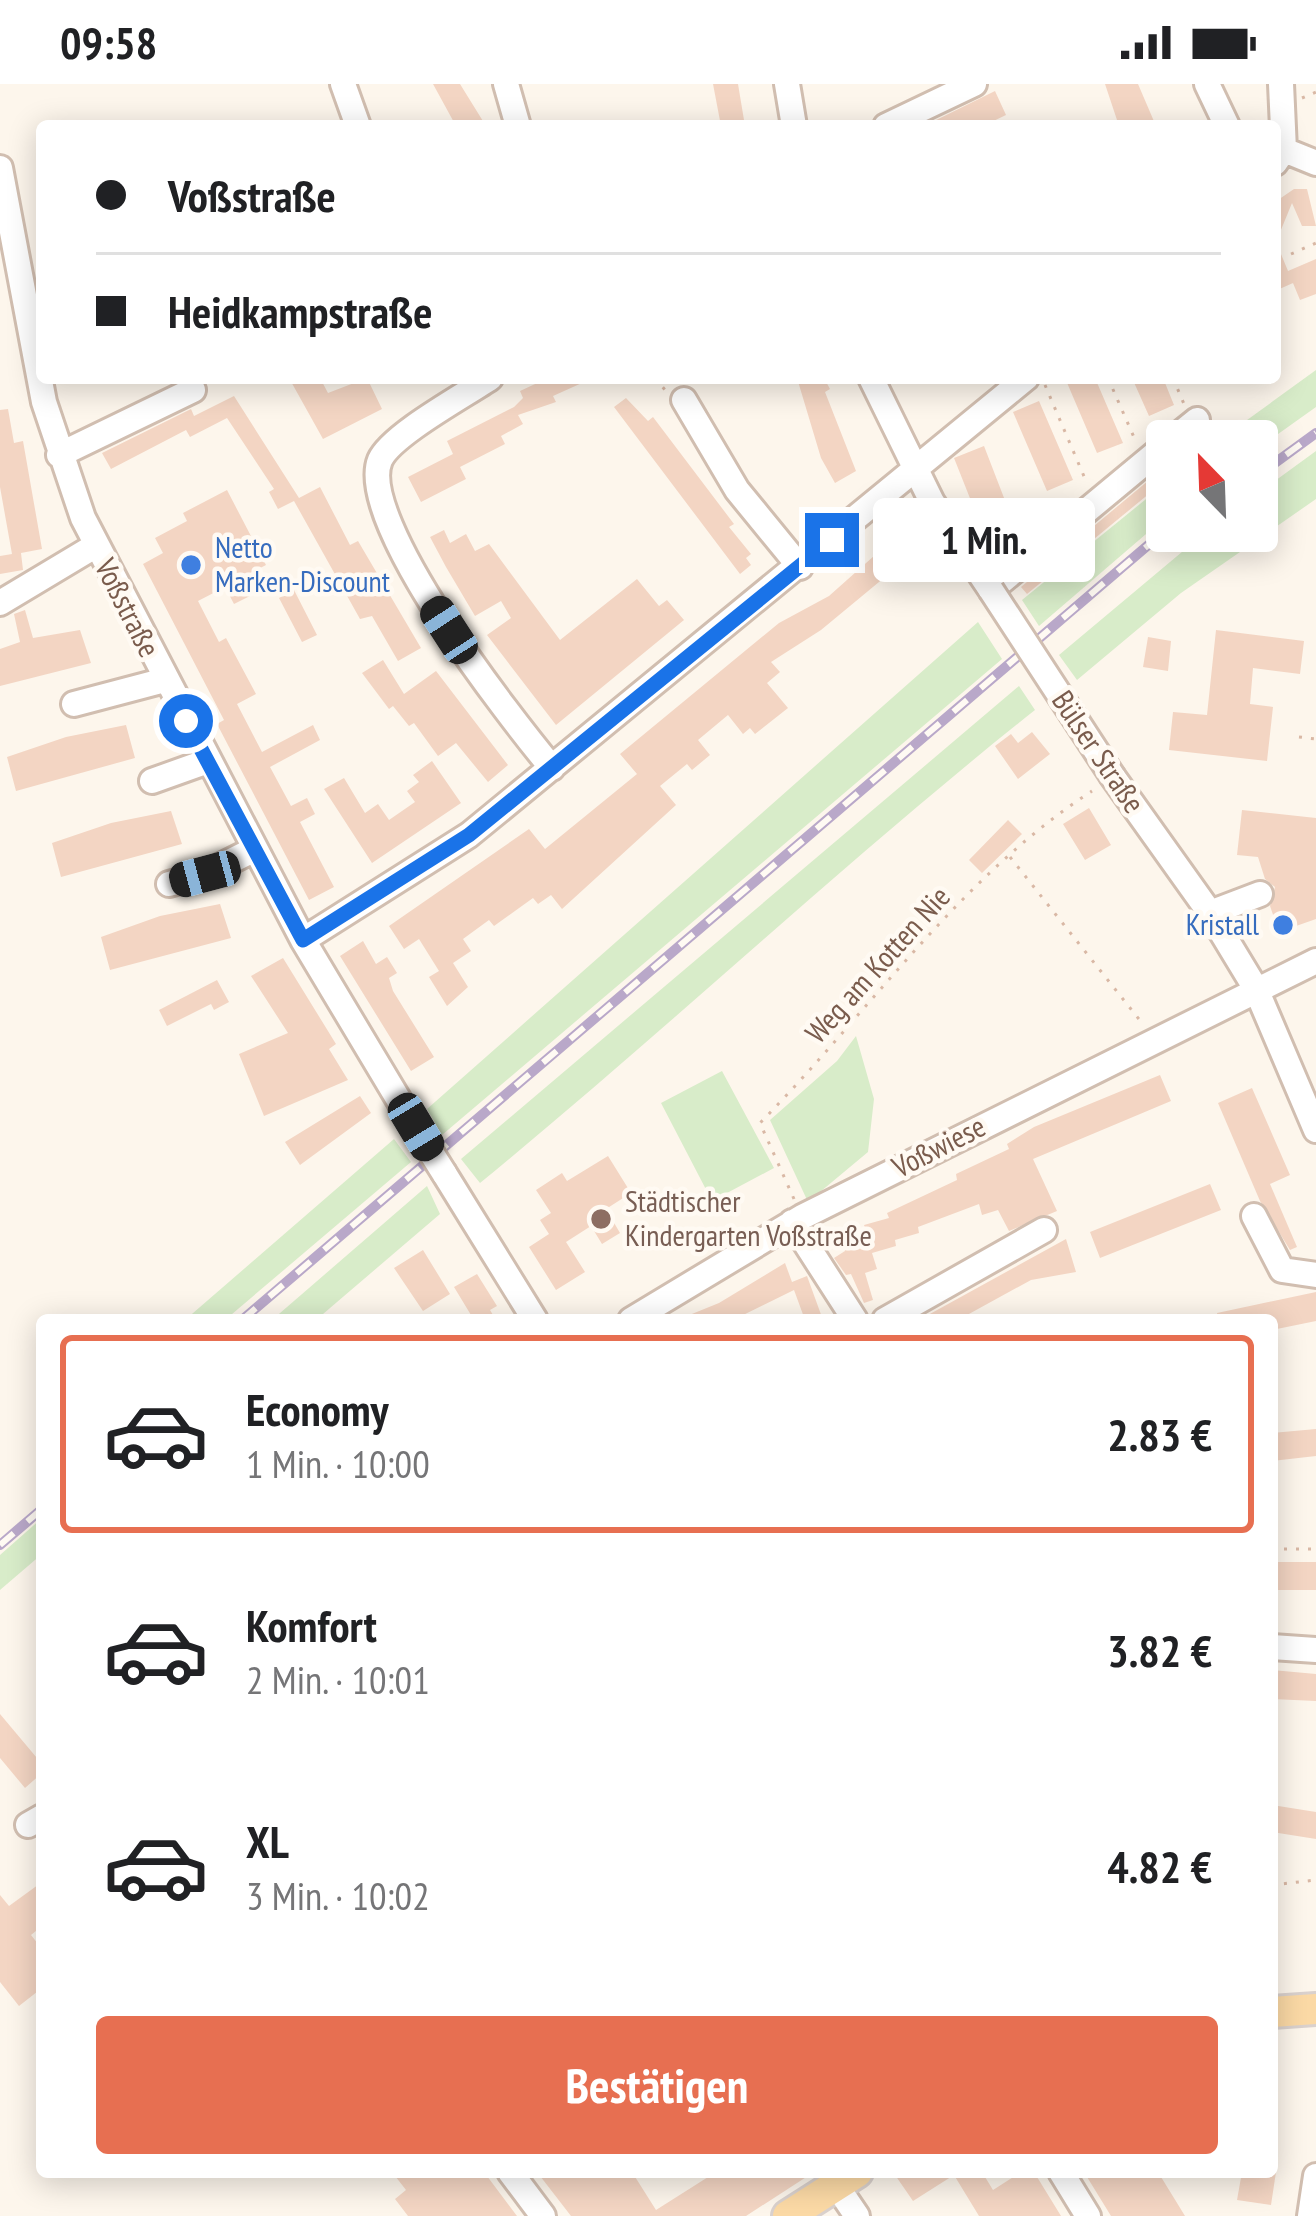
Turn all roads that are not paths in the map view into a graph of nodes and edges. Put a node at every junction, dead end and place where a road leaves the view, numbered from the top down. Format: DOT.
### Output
graph roads {
  1 [pos="506,84"];
  2 [pos="787,84"];
  3 [pos="974,84"];
  4 [pos="1207,84"];
  5 [pos="1281,84"];
  6 [pos="347,86"];
  7 [pos="356,120"];
  8 [pos="516,120"];
  9 [pos="793,120"];
  10 [pos="899,120"];
  11 [pos="1224,120"];
  12 [pos="1280,120"];
  13 [pos="1281,156"];
  14 [pos="1316,163"];
  15 [pos="0,169"];
  16 [pos="36,344"];
  17 [pos="44,384"];
  18 [pos="481,384"];
  19 [pos="874,384"];
  20 [pos="1019,384"];
  21 [pos="193,389"];
  22 [pos="684,400"];
  23 [pos="59,455"];
  24 [pos="1146,462"];
  25 [pos="915,470"];
  26 [pos="95,546"];
  27 [pos="800,567"];
  28 [pos="991,590"];
  29 [pos="0,603"];
  30 [pos="165,680"];
  31 [pos="74,704"];
  32 [pos="208,761"];
  33 [pos="553,768"];
  34 [pos="152,781"];
  35 [pos="255,848"];
  36 [pos="169,884"];
  37 [pos="1260,894"];
  38 [pos="1210,913"];
  39 [pos="303,940"];
  40 [pos="1316,961"];
  41 [pos="1256,989"];
  42 [pos="1316,1130"];
  43 [pos="1254,1216"];
  44 [pos="797,1219"];
  45 [pos="1044,1229"];
  46 [pos="1316,1275"];
  47 [pos="531,1314"];
  48 [pos="641,1314"];
  49 [pos="852,1314"];
  50 [pos="895,1314"];
  51 [pos="1278,1647"];
  52 [pos="1316,1650"];
  53 [pos="1316,2009"];
  54 [pos="1278,2012"];
  55 [pos="1316,2176"];
  56 [pos="514,2178"];
  57 [pos="1065,2178"];
  58 [pos="846,2179"];
  59 [pos="543,2216"];
  60 [pos="788,2216"];
  61 [pos="856,2216"];
  62 [pos="1088,2216"];
  63 [pos="1310,2216"];
  1 -- 8 [label="street"];
  2 -- 9 [label="street"];
  3 -- 10 [label="street"];
  4 -- 11 [label="street"];
  5 -- 12 [label="street"];
  6 -- 7 [label="street"];
  13 -- 14 [label="street"];
  15 -- 16 [label="street, Voßstraße"];
  17 -- 23 [label="street, Voßstraße"];
  18 -- 33 [label="street"];
  19 -- 25 [label="street, Bülser Straße"];
  20 -- 25 [label="street"];
  21 -- 23 [label="street"];
  22 -- 27 [label="street"];
  23 -- 26 [label="street, Voßstraße"];
  24 -- 28 [label="street"];
  25 -- 27 [label="street"];
  25 -- 28 [label="street, Bülser Straße"];
  26 -- 29 [label="street"];
  26 -- 30 [label="street, Voßstraße"];
  27 -- 33 [label="street"];
  28 -- 38 [label="street, Bülser Straße, bridge"];
  30 -- 31 [label="street"];
  30 -- 32 [label="street, Voßstraße"];
  32 -- 34 [label="street"];
  32 -- 35 [label="street, Voßstraße"];
  33 -- 39 [label="street"];
  35 -- 36 [label="street"];
  35 -- 39 [label="street, Voßstraße"];
  37 -- 38 [label="street"];
  38 -- 41 [label="street, Bülser Straße"];
  39 -- 47 [label="street, Voßstraße, bridge"];
  40 -- 41 [label="street, Voßwiese"];
  41 -- 42 [label="street, Bülser Straße"];
  41 -- 44 [label="street, Voßwiese"];
  43 -- 46 [label="street"];
  44 -- 48 [label="street, Voßwiese"];
  44 -- 49 [label="street"];
  45 -- 50 [label="street"];
  51 -- 52 [label="street"];
  53 -- 54 [label="main road"];
  55 -- 63 [label="street"];
  56 -- 59 [label="street"];
  57 -- 62 [label="street"];
  58 -- 60 [label="main road"];
  58 -- 61 [label="street"];
}
